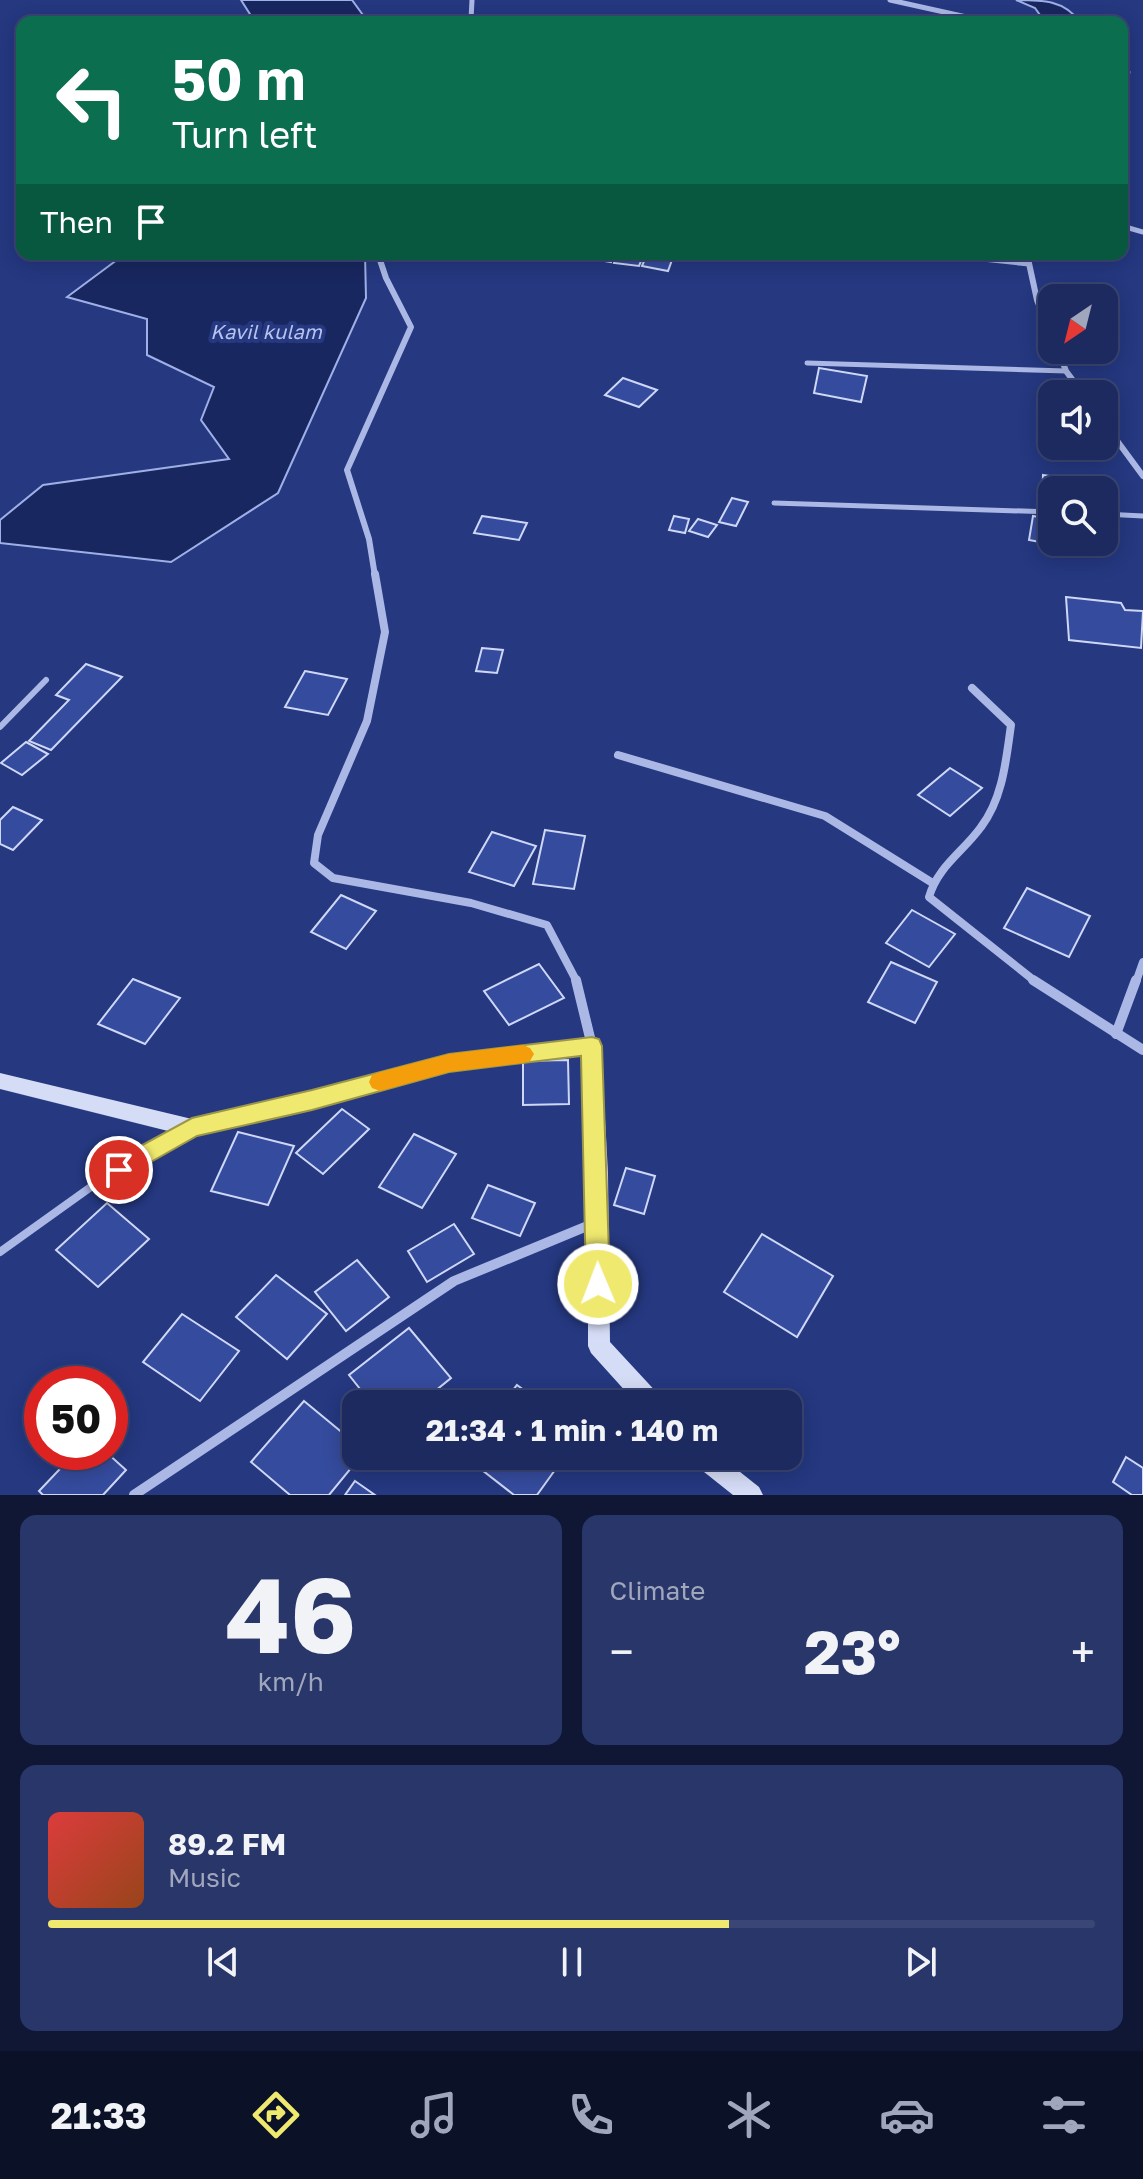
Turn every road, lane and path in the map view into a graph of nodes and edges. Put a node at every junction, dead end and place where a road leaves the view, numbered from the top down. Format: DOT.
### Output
graph roads {
  1 [pos="890,0"];
  2 [pos="962,16"];
  3 [pos="380,260"];
  4 [pos="991,260"];
  5 [pos="1028,260"];
  6 [pos="1029,264"];
  7 [pos="1038,302"];
  8 [pos="807,363"];
  9 [pos="1063,364"];
  10 [pos="1066,371"];
  11 [pos="1073,380"];
  12 [pos="1118,442"];
  13 [pos="1143,476"];
  14 [pos="774,503"];
  15 [pos="1038,512"];
  16 [pos="1118,515"];
  17 [pos="1143,516"];
  18 [pos="46,680"];
  19 [pos="972,688"];
  20 [pos="0,727"];
  21 [pos="618,755"];
  22 [pos="931,882"];
  23 [pos="1143,962"];
  24 [pos="1116,1034"];
  25 [pos="592,1046"];
  26 [pos="1143,1050"];
  27 [pos="0,1081"];
  28 [pos="192,1128"];
  29 [pos="598,1221"];
  30 [pos="0,1252"];
  31 [pos="639,1390"];
  32 [pos="720,1470"];
  33 [pos="134,1495"];
  34 [pos="751,1495"];
  1 -- 2 [label="street"];
  3 -- 25 [label="street"];
  4 -- 6 [label="lane"];
  5 -- 6 [label="street"];
  6 -- 7 [label="street"];
  8 -- 10 [label="lane"];
  9 -- 10 [label="street"];
  10 -- 11 [label="street"];
  12 -- 13 [label="street"];
  14 -- 15 [label="lane"];
  16 -- 17 [label="lane"];
  18 -- 20 [label="lane"];
  19 -- 22 [label="street"];
  21 -- 22 [label="street"];
  22 -- 24 [label="street"];
  23 -- 24 [label="street"];
  24 -- 26 [label="street"];
  25 -- 28 [label="main road"];
  25 -- 29 [label="main road"];
  27 -- 28 [label="main road"];
  28 -- 30 [label="lane"];
  29 -- 31 [label="main road"];
  29 -- 33 [label="street"];
  32 -- 34 [label="main road"];
}
